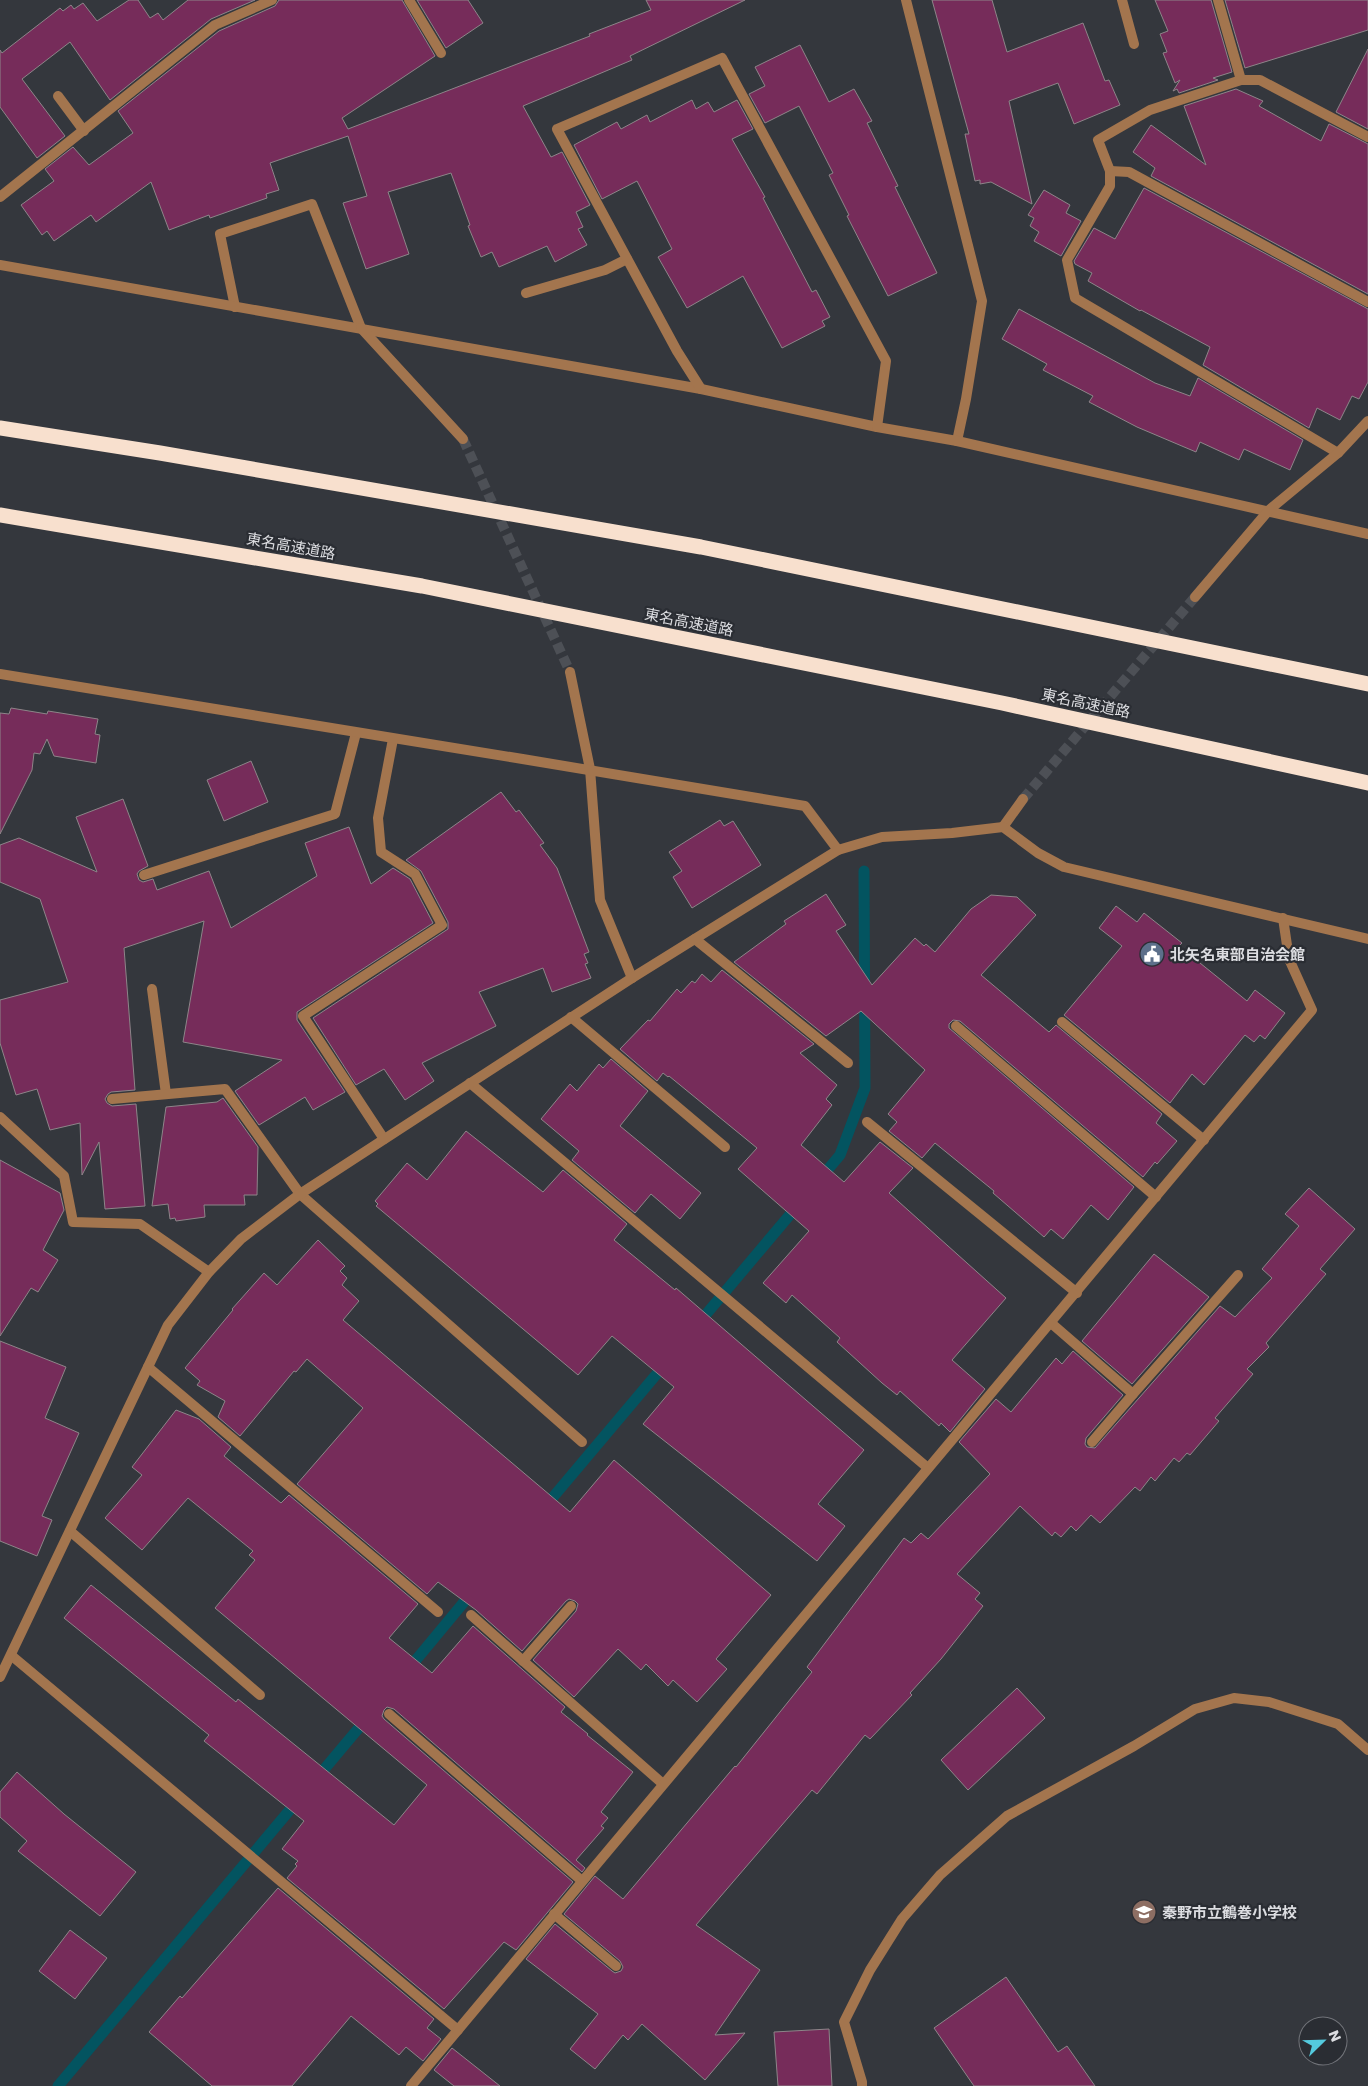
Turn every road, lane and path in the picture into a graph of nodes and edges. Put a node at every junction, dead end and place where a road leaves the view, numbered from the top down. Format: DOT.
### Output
graph roads {
  1 [pos="272,0"];
  2 [pos="409,0"];
  3 [pos="906,0"];
  4 [pos="1122,0"];
  5 [pos="1218,0"];
  6 [pos="1134,44"];
  7 [pos="441,53"];
  8 [pos="1241,80"];
  9 [pos="58,96"];
  10 [pos="84,131"];
  11 [pos="1368,137"];
  12 [pos="1110,171"];
  13 [pos="0,197"];
  14 [pos="627,259"];
  15 [pos="0,265"];
  16 [pos="526,293"];
  17 [pos="1368,302"];
  18 [pos="235,307"];
  19 [pos="362,328"];
  20 [pos="701,389"];
  21 [pos="1368,421"];
  22 [pos="877,427"];
  23 [pos="0,428"];
  24 [pos="463,439"];
  25 [pos="957,441"];
  26 [pos="1338,453"];
  27 [pos="1269,510"];
  28 [pos="0,515"];
  29 [pos="1368,534"];
  30 [pos="1195,597"];
  31 [pos="570,672"];
  32 [pos="0,674"];
  33 [pos="1368,684"];
  34 [pos="356,733"];
  35 [pos="393,739"];
  36 [pos="590,769"];
  37 [pos="1368,782"];
  38 [pos="1024,799"];
  39 [pos="1003,827"];
  40 [pos="838,850"];
  41 [pos="144,875"];
  42 [pos="1283,918"];
  43 [pos="695,939"];
  44 [pos="1368,939"];
  45 [pos="632,978"];
  46 [pos="152,989"];
  47 [pos="571,1017"];
  48 [pos="1062,1022"];
  49 [pos="956,1026"];
  50 [pos="848,1064"];
  51 [pos="470,1083"];
  52 [pos="166,1094"];
  53 [pos="112,1099"];
  54 [pos="0,1117"];
  55 [pos="867,1122"];
  56 [pos="384,1140"];
  57 [pos="1204,1140"];
  58 [pos="725,1147"];
  59 [pos="300,1194"];
  60 [pos="1156,1197"];
  61 [pos="209,1272"];
  62 [pos="1238,1275"];
  63 [pos="1077,1293"];
  64 [pos="1051,1323"];
  65 [pos="148,1367"];
  66 [pos="1132,1394"];
  67 [pos="582,1442"];
  68 [pos="1092,1442"];
  69 [pos="928,1468"];
  70 [pos="70,1531"];
  71 [pos="571,1606"];
  72 [pos="438,1612"];
  73 [pos="471,1615"];
  74 [pos="12,1656"];
  75 [pos="523,1661"];
  76 [pos="1,1673"];
  77 [pos="260,1696"];
  78 [pos="389,1714"];
  79 [pos="1368,1750"];
  80 [pos="663,1784"];
  81 [pos="582,1881"];
  82 [pos="554,1914"];
  83 [pos="616,1966"];
  84 [pos="458,2030"];
  85 [pos="411,2086"];
  86 [pos="862,2086"];
  1 -- 10 [label="street"];
  2 -- 7 [label="street"];
  3 -- 25 [label="street"];
  4 -- 6 [label="street"];
  5 -- 8 [label="street"];
  8 -- 11 [label="street"];
  8 -- 12 [label="street"];
  9 -- 10 [label="street"];
  10 -- 13 [label="street"];
  12 -- 17 [label="street"];
  12 -- 26 [label="street"];
  14 -- 16 [label="street"];
  14 -- 20 [label="street"];
  14 -- 22 [label="street"];
  15 -- 18 [label="street"];
  18 -- 19 [label="street"];
  18 -- 19 [label="street"];
  19 -- 20 [label="street"];
  19 -- 24 [label="street"];
  20 -- 22 [label="street"];
  21 -- 26 [label="street"];
  22 -- 25 [label="street"];
  23 -- 33 [label="highway"];
  25 -- 27 [label="street"];
  26 -- 27 [label="street"];
  27 -- 29 [label="street"];
  27 -- 30 [label="street"];
  28 -- 37 [label="highway, 東名高速道路"];
  31 -- 36 [label="street"];
  32 -- 34 [label="street"];
  34 -- 35 [label="street"];
  34 -- 41 [label="street"];
  35 -- 36 [label="street"];
  35 -- 56 [label="street"];
  36 -- 40 [label="street"];
  36 -- 45 [label="street"];
  38 -- 39 [label="street"];
  39 -- 40 [label="street"];
  39 -- 42 [label="street"];
  40 -- 43 [label="street"];
  42 -- 44 [label="street"];
  42 -- 57 [label="street"];
  43 -- 45 [label="street"];
  43 -- 50 [label="street"];
  45 -- 47 [label="street"];
  46 -- 52 [label="street"];
  47 -- 51 [label="street"];
  47 -- 58 [label="street"];
  48 -- 57 [label="street"];
  49 -- 60 [label="street"];
  51 -- 56 [label="street"];
  51 -- 69 [label="street"];
  52 -- 53 [label="street"];
  52 -- 59 [label="street"];
  54 -- 61 [label="street"];
  55 -- 63 [label="street"];
  56 -- 59 [label="street"];
  57 -- 60 [label="street"];
  59 -- 61 [label="street"];
  59 -- 67 [label="street"];
  60 -- 63 [label="street"];
  61 -- 65 [label="street"];
  62 -- 66 [label="street"];
  63 -- 64 [label="street"];
  64 -- 66 [label="street"];
  64 -- 69 [label="street"];
  65 -- 70 [label="street"];
  65 -- 72 [label="street"];
  66 -- 68 [label="street"];
  69 -- 80 [label="street"];
  70 -- 74 [label="street"];
  70 -- 77 [label="street"];
  71 -- 75 [label="street"];
  73 -- 75 [label="street"];
  74 -- 76 [label="street"];
  74 -- 84 [label="street"];
  75 -- 80 [label="street"];
  78 -- 81 [label="street"];
  79 -- 86 [label="street"];
  80 -- 81 [label="street"];
  81 -- 82 [label="street"];
  82 -- 83 [label="street"];
  82 -- 84 [label="street"];
  84 -- 85 [label="street"];
}
